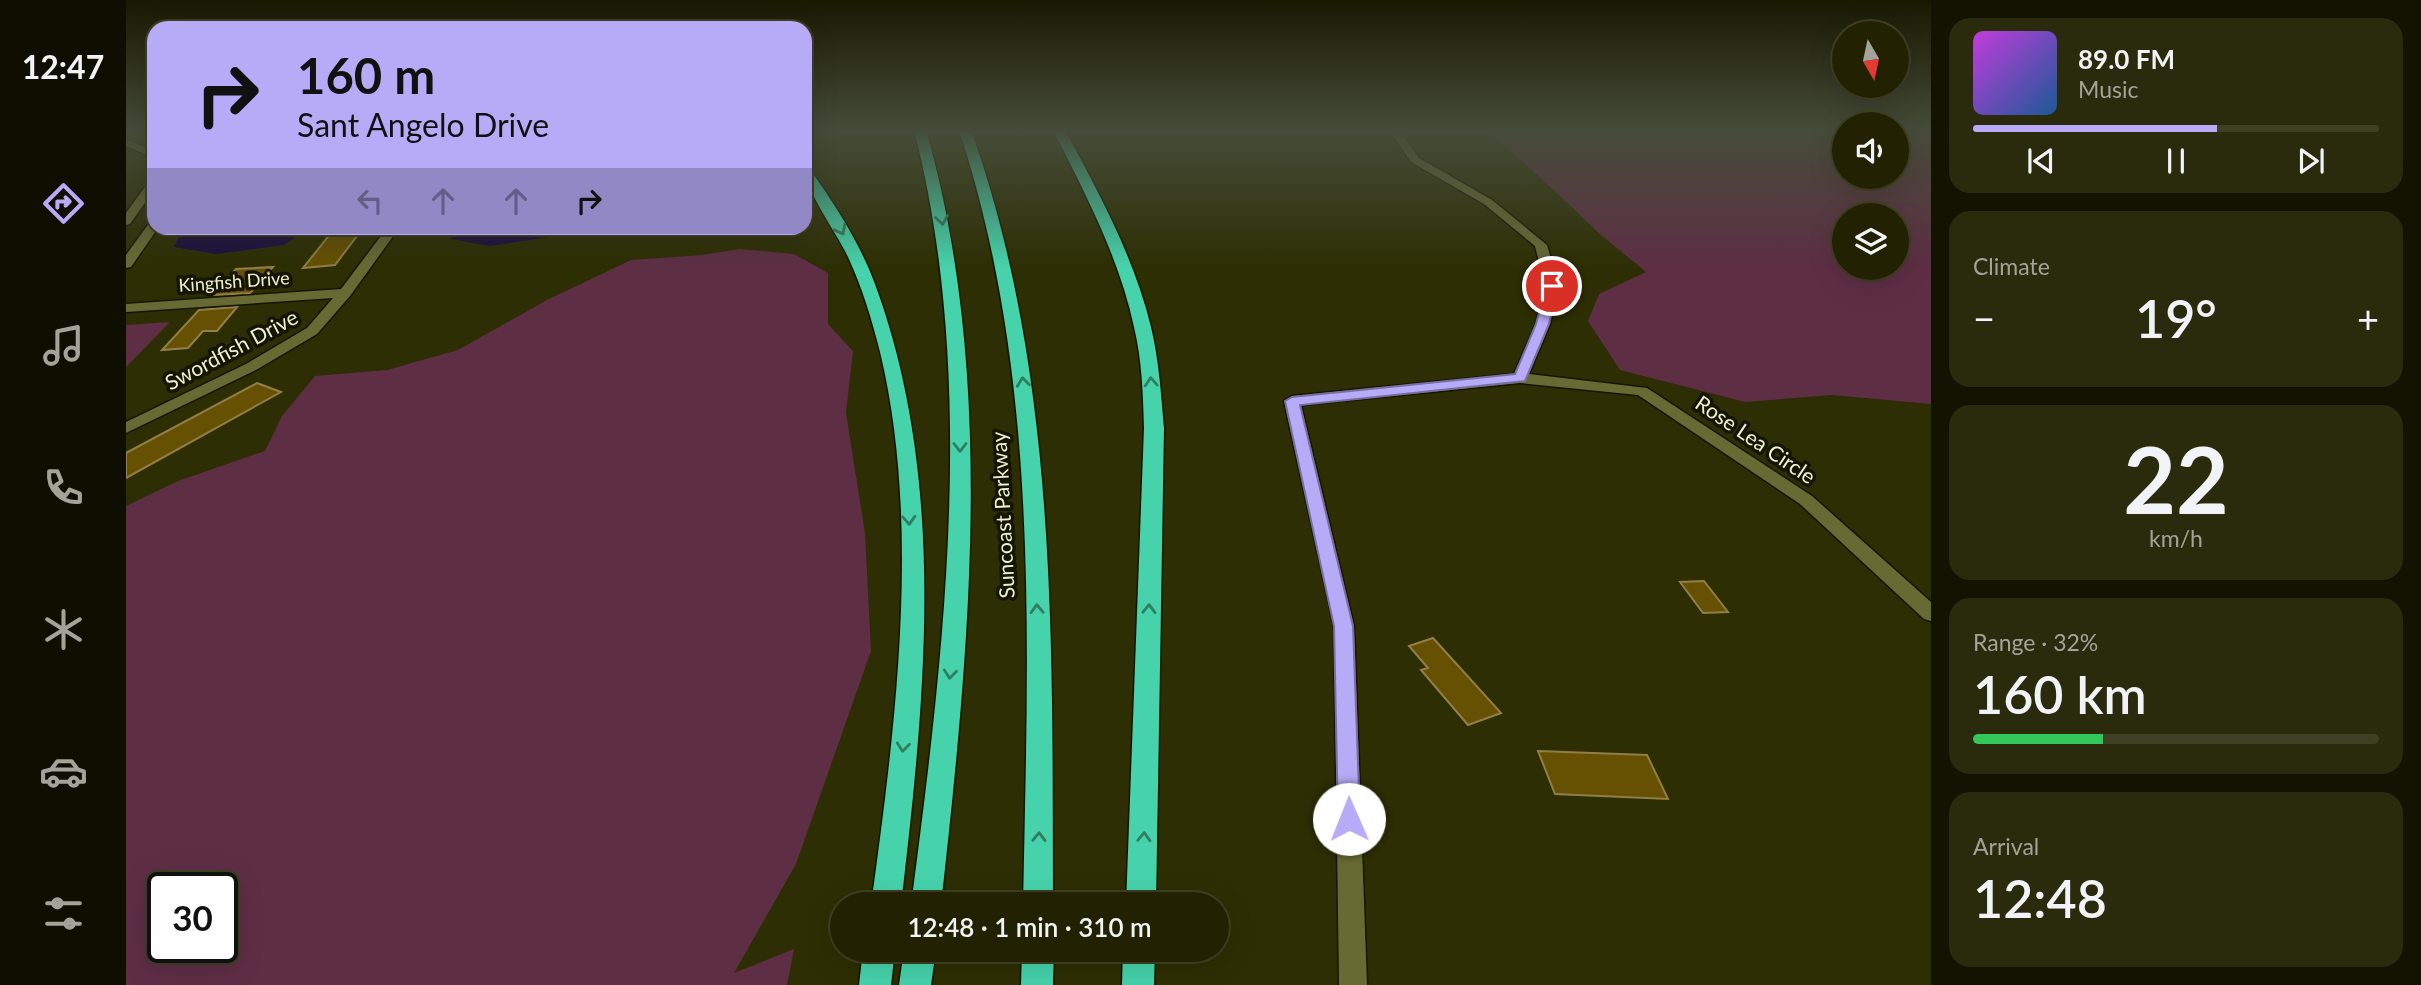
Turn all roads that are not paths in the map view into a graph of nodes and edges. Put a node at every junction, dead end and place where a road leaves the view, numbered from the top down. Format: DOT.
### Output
graph roads {
  1 [pos="932,176"];
  2 [pos="981,176"];
  3 [pos="1082,176"];
  4 [pos="1443,176"];
  5 [pos="812,183"];
  6 [pos="147,191"];
  7 [pos="126,221"];
  8 [pos="147,235"];
  9 [pos="388,235"];
  10 [pos="126,264"];
  11 [pos="345,293"];
  12 [pos="126,308"];
  13 [pos="1520,378"];
  14 [pos="126,428"];
  15 [pos="1931,614"];
  16 [pos="887,892"];
  17 [pos="927,892"];
  18 [pos="1038,892"];
  19 [pos="1141,892"];
  20 [pos="878,962"];
  21 [pos="918,962"];
  22 [pos="1038,962"];
  23 [pos="1139,962"];
  24 [pos="875,985"];
  25 [pos="915,985"];
  26 [pos="1037,985"];
  27 [pos="1138,985"];
  28 [pos="1353,985"];
  1 -- 17 [label="highway, Suncoast Parkway, one-way"];
  18 -- 2 [label="highway, Suncoast Parkway, one-way"];
  19 -- 3 [label="highway, one-way"];
  4 -- 13 [label="street"];
  5 -- 16 [label="highway, one-way"];
  6 -- 7 [label="street"];
  8 -- 10 [label="street"];
  9 -- 11 [label="street, Swordfish Drive"];
  11 -- 12 [label="street, Kingfish Drive"];
  11 -- 14 [label="street, Swordfish Drive"];
  13 -- 15 [label="street, Rose Lea Circle"];
  13 -- 28 [label="street, Rose Lea Circle"];
  20 -- 24 [label="highway"];
  21 -- 25 [label="highway"];
  22 -- 26 [label="highway"];
  23 -- 27 [label="highway"];
}
